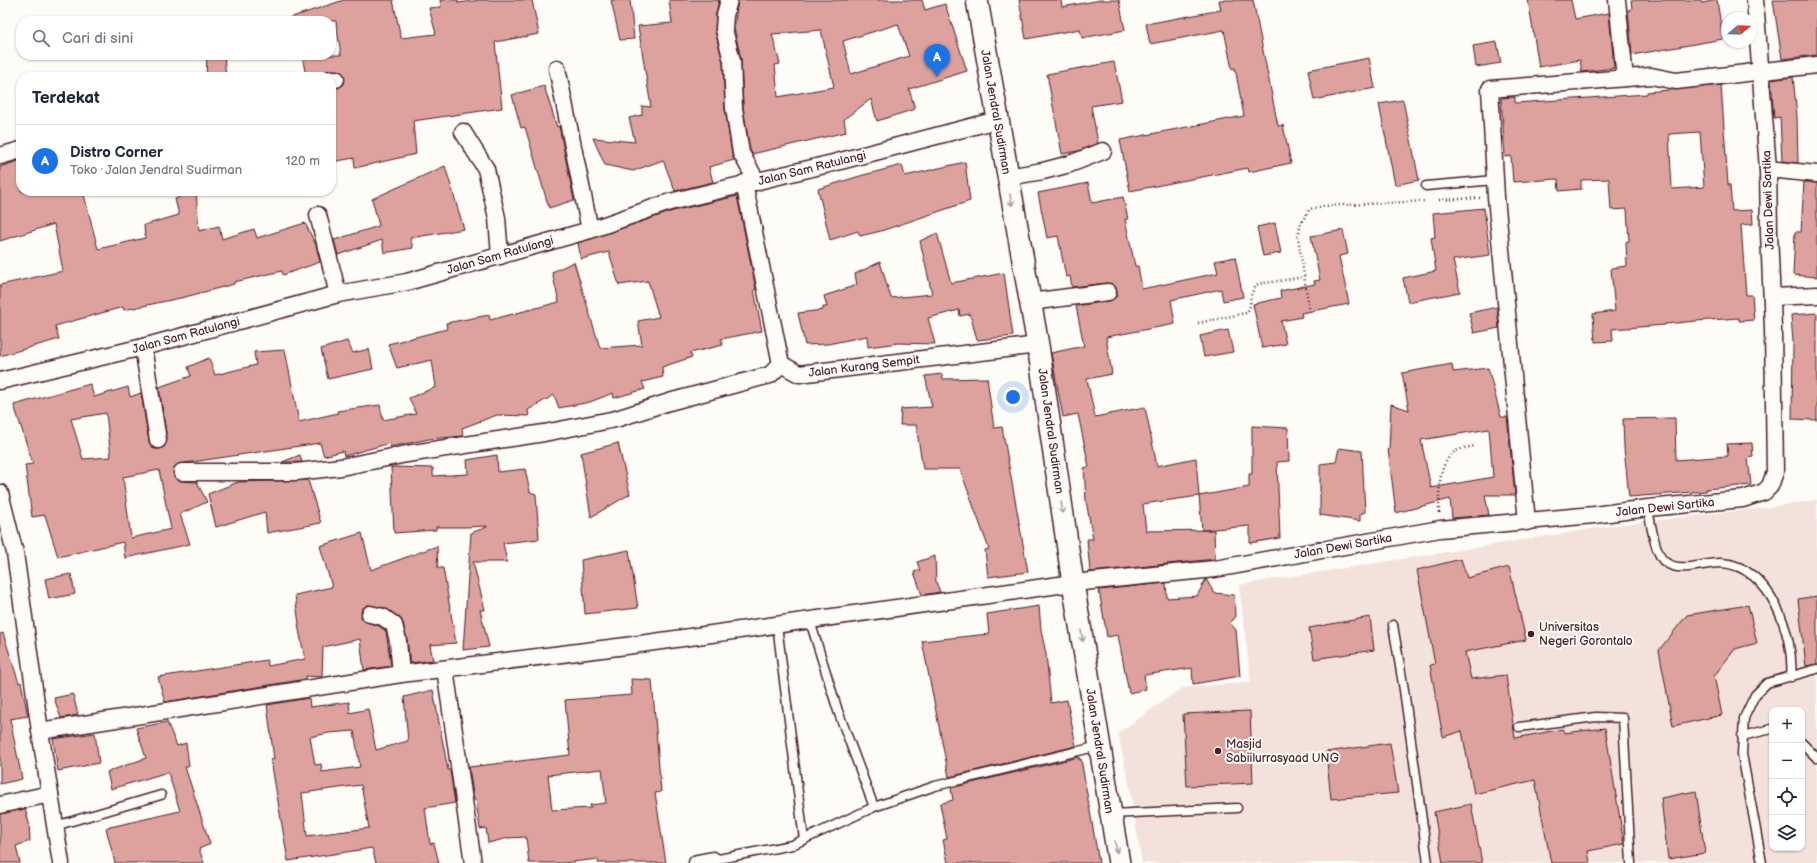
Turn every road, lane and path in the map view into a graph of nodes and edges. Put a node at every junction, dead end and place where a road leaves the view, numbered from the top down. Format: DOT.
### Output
graph roads {
  1 [pos="729,0"];
  2 [pos="977,0"];
  3 [pos="1617,0"];
  4 [pos="1756,0"];
  5 [pos="1817,65"];
  6 [pos="557,68"];
  7 [pos="1761,70"];
  8 [pos="1625,78"];
  9 [pos="997,120"];
  10 [pos="464,132"];
  11 [pos="16,151"];
  12 [pos="1103,151"];
  13 [pos="0,156"];
  14 [pos="1768,169"];
  15 [pos="1817,174"];
  16 [pos="1007,177"];
  17 [pos="1495,180"];
  18 [pos="750,183"];
  19 [pos="1426,186"];
  20 [pos="1496,197"];
  21 [pos="318,215"];
  22 [pos="590,230"];
  23 [pos="500,256"];
  24 [pos="1304,276"];
  25 [pos="1108,292"];
  26 [pos="338,294"];
  27 [pos="1817,294"];
  28 [pos="1772,297"];
  29 [pos="1030,302"];
  30 [pos="1309,308"];
  31 [pos="1198,323"];
  32 [pos="1038,345"];
  33 [pos="143,347"];
  34 [pos="781,364"];
  35 [pos="0,381"];
  36 [pos="158,440"];
  37 [pos="1475,446"];
  38 [pos="182,472"];
  39 [pos="0,493"];
  40 [pos="1648,508"];
  41 [pos="1527,522"];
  42 [pos="1440,529"];
  43 [pos="1073,583"];
  44 [pos="370,614"];
  45 [pos="810,621"];
  46 [pos="777,625"];
  47 [pos="1393,625"];
  48 [pos="445,669"];
  49 [pos="1817,669"];
  50 [pos="401,674"];
  51 [pos="1791,677"];
  52 [pos="1519,727"];
  53 [pos="1769,730"];
  54 [pos="40,731"];
  55 [pos="1742,736"];
  56 [pos="1100,746"];
  57 [pos="1805,746"];
  58 [pos="1817,758"];
  59 [pos="50,794"];
  60 [pos="161,795"];
  61 [pos="0,805"];
  62 [pos="874,807"];
  63 [pos="1237,808"];
  64 [pos="1110,814"];
  65 [pos="56,826"];
  66 [pos="804,840"];
  67 [pos="705,862"];
  68 [pos="61,863"];
  69 [pos="473,863"];
  70 [pos="1119,863"];
  71 [pos="1428,863"];
  72 [pos="1630,863"];
  73 [pos="1762,863"];
  1 -- 18 [label="street"];
  2 -- 9 [label="street, Jalan Jendral Sudirman"];
  3 -- 8 [label="street"];
  4 -- 7 [label="street, Jalan Dewi Sartika"];
  5 -- 7 [label="street"];
  6 -- 22 [label="street"];
  7 -- 8 [label="street"];
  7 -- 14 [label="street, Jalan Dewi Sartika"];
  8 -- 17 [label="street"];
  9 -- 16 [label="street, Jalan Jendral Sudirman"];
  9 -- 18 [label="street, Jalan Sam Ratulangi"];
  10 -- 23 [label="street"];
  11 -- 13 [label="street"];
  12 -- 16 [label="street"];
  14 -- 15 [label="street"];
  14 -- 28 [label="street, Jalan Dewi Sartika"];
  16 -- 29 [label="street, Jalan Jendral Sudirman, one-way"];
  17 -- 19 [label="lane"];
  17 -- 20 [label="street"];
  18 -- 22 [label="street, Jalan Sam Ratulangi"];
  18 -- 34 [label="street"];
  20 -- 24 [label="path"];
  20 -- 41 [label="street"];
  21 -- 26 [label="street"];
  22 -- 23 [label="street, Jalan Sam Ratulangi"];
  23 -- 26 [label="street, Jalan Sam Ratulangi"];
  24 -- 30 [label="path"];
  24 -- 31 [label="path"];
  25 -- 29 [label="street"];
  26 -- 33 [label="street, Jalan Sam Ratulangi"];
  27 -- 28 [label="street"];
  28 -- 40 [label="street, Jalan Dewi Sartika"];
  29 -- 32 [label="street, Jalan Jendral Sudirman"];
  32 -- 34 [label="street, Jalan Kurang Sempit"];
  32 -- 43 [label="street, Jalan Jendral Sudirman, one-way"];
  33 -- 35 [label="street, Jalan Sam Ratulangi"];
  33 -- 36 [label="street"];
  34 -- 38 [label="street"];
  37 -- 42 [label="path"];
  39 -- 54 [label="street"];
  40 -- 41 [label="street, Jalan Dewi Sartika"];
  40 -- 51 [label="lane"];
  41 -- 42 [label="street, Jalan Dewi Sartika"];
  42 -- 43 [label="street, Jalan Dewi Sartika"];
  43 -- 45 [label="street, Jalan Dewi Sartika"];
  43 -- 56 [label="street, Jalan Jendral Sudirman, one-way"];
  44 -- 50 [label="street"];
  45 -- 46 [label="street, Jalan Dewi Sartika"];
  45 -- 62 [label="lane"];
  46 -- 48 [label="street, Jalan Dewi Sartika"];
  46 -- 66 [label="lane"];
  47 -- 71 [label="lane"];
  48 -- 50 [label="street, Jalan Dewi Sartika"];
  48 -- 69 [label="street"];
  49 -- 51 [label="lane"];
  50 -- 54 [label="street, Jalan Dewi Sartika"];
  51 -- 55 [label="lane"];
  52 -- 72 [label="lane"];
  53 -- 55 [label="lane"];
  54 -- 59 [label="street"];
  55 -- 73 [label="lane"];
  56 -- 62 [label="lane"];
  56 -- 64 [label="street, Jalan Jendral Sudirman"];
  57 -- 58 [label="lane"];
  59 -- 61 [label="street"];
  59 -- 65 [label="street"];
  60 -- 65 [label="lane"];
  62 -- 66 [label="lane"];
  63 -- 64 [label="lane"];
  64 -- 70 [label="street, Jalan Jendral Sudirman, one-way"];
  65 -- 68 [label="street"];
  66 -- 67 [label="lane"];
}
